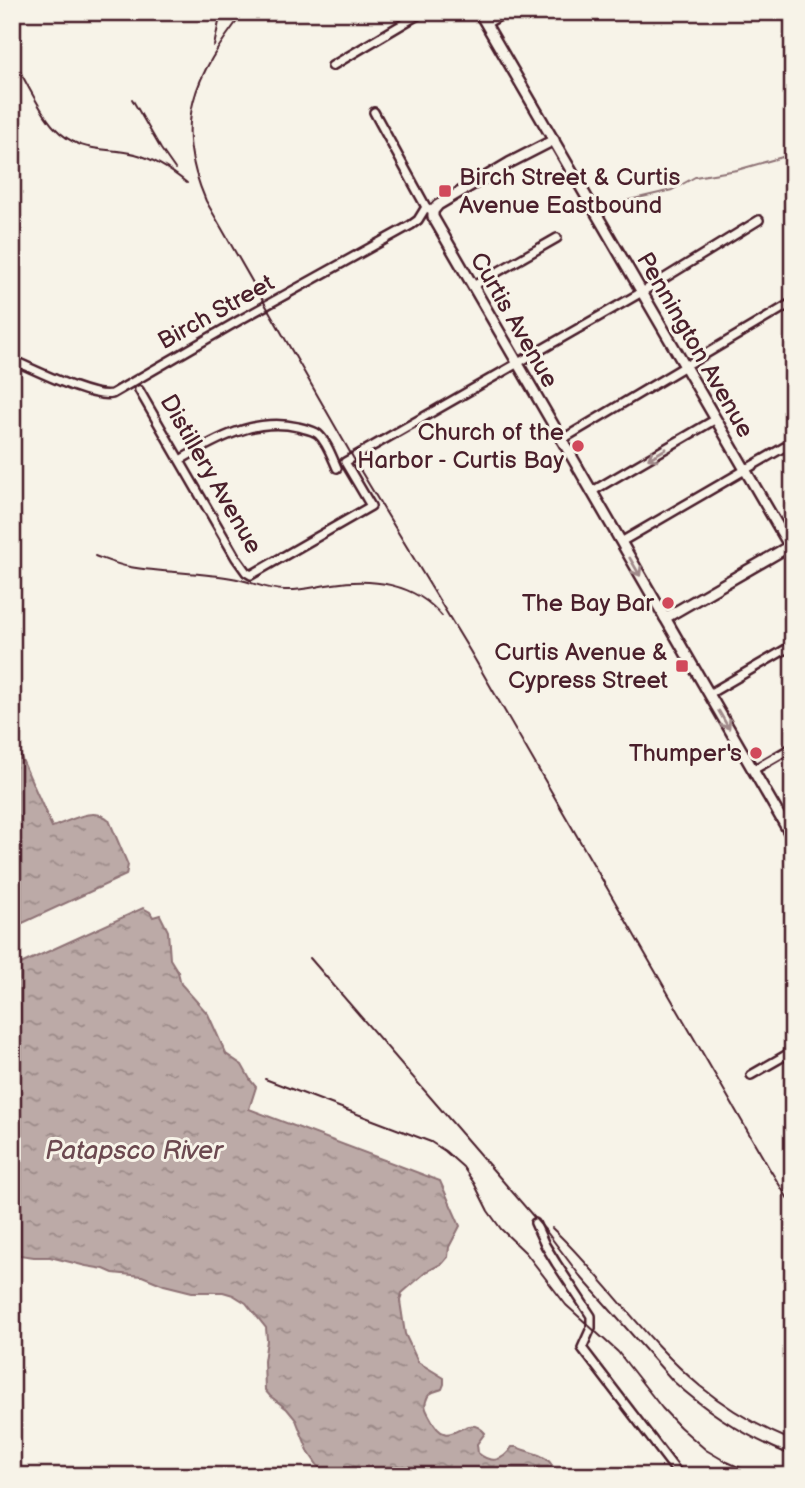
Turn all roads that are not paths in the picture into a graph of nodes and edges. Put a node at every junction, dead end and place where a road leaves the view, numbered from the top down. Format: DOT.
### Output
graph roads {
  1 [pos="423,12"];
  2 [pos="479,12"];
  3 [pos="506,12"];
  4 [pos="486,24"];
  5 [pos="331,66"];
  6 [pos="374,112"];
  7 [pos="554,140"];
  8 [pos="532,151"];
  9 [pos="429,209"];
  10 [pos="759,220"];
  11 [pos="607,232"];
  12 [pos="557,238"];
  13 [pos="473,286"];
  14 [pos="642,292"];
  15 [pos="793,302"];
  16 [pos="12,360"];
  17 [pos="517,363"];
  18 [pos="685,366"];
  19 [pos="139,390"];
  20 [pos="716,419"];
  21 [pos="561,440"];
  22 [pos="793,442"];
  23 [pos="180,460"];
  24 [pos="337,468"];
  25 [pos="745,470"];
  26 [pos="592,492"];
  27 [pos="621,542"];
  28 [pos="792,548"];
  29 [pos="665,618"];
  30 [pos="793,645"];
  31 [pos="709,694"];
  32 [pos="793,747"];
  33 [pos="753,770"];
  34 [pos="793,839"];
  35 [pos="793,1051"];
  36 [pos="751,1075"];
  37 [pos="535,1223"];
  38 [pos="680,1476"];
  1 -- 5 [label="street"];
  2 -- 4 [label="main road, Pennington Avenue"];
  3 -- 4 [label="street"];
  4 -- 7 [label="main road, Pennington Avenue"];
  6 -- 9 [label="street, Curtis Avenue"];
  7 -- 8 [label="main road, Birch Street"];
  7 -- 11 [label="main road, Pennington Avenue"];
  8 -- 9 [label="main road, Birch Street"];
  8 -- 11 [label="main road"];
  9 -- 13 [label="main road, Curtis Avenue"];
  9 -- 16 [label="street, Birch Street"];
  10 -- 14 [label="street"];
  11 -- 14 [label="main road, Pennington Avenue"];
  12 -- 13 [label="street"];
  13 -- 17 [label="main road, Curtis Avenue"];
  14 -- 17 [label="street"];
  14 -- 18 [label="main road, Pennington Avenue"];
  15 -- 18 [label="street"];
  17 -- 21 [label="main road, Curtis Avenue"];
  17 -- 23 [label="street, Distillery Avenue"];
  18 -- 20 [label="main road, Pennington Avenue"];
  18 -- 21 [label="street"];
  19 -- 23 [label="street, Distillery Avenue"];
  20 -- 25 [label="main road, Pennington Avenue"];
  20 -- 26 [label="street, one-way"];
  21 -- 26 [label="main road, Curtis Avenue"];
  22 -- 25 [label="street"];
  23 -- 24 [label="street"];
  25 -- 27 [label="street"];
  25 -- 28 [label="main road, Pennington Avenue"];
  26 -- 27 [label="main road, Curtis Avenue"];
  27 -- 29 [label="main road, Curtis Avenue, one-way"];
  28 -- 29 [label="main road"];
  29 -- 31 [label="main road, Curtis Avenue"];
  30 -- 31 [label="street"];
  31 -- 33 [label="main road, Curtis Avenue, one-way"];
  32 -- 33 [label="street"];
  33 -- 34 [label="main road, Curtis Avenue"];
  35 -- 36 [label="street"];
  37 -- 38 [label="street"];
}
